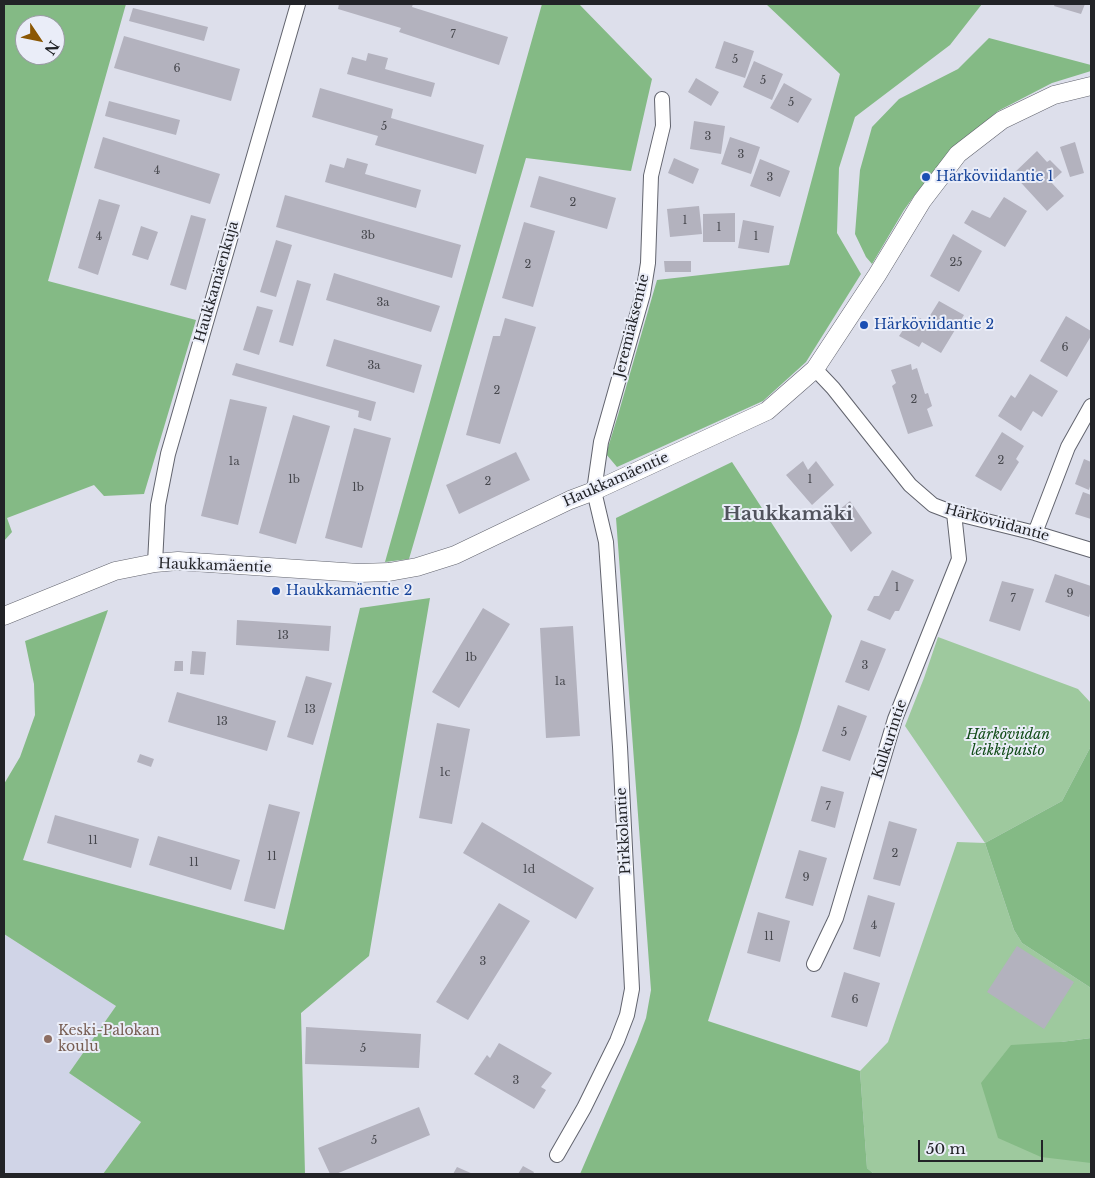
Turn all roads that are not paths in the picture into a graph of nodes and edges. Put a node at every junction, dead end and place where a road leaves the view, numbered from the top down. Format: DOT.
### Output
graph roads {
  1 [pos="298,4"];
  2 [pos="1091,86"];
  3 [pos="662,99"];
  4 [pos="815,369"];
  5 [pos="1091,406"];
  6 [pos="594,491"];
  7 [pos="954,513"];
  8 [pos="1034,533"];
  9 [pos="1091,550"];
  10 [pos="155,563"];
  11 [pos="4,616"];
  12 [pos="814,964"];
  13 [pos="557,1155"];
  1 -- 10 [label="street, Haukkamäenkuja"];
  2 -- 4 [label="street, Haukkamäentie"];
  3 -- 6 [label="street, Jeremiaksentie"];
  4 -- 6 [label="street, Haukkamäentie"];
  4 -- 7 [label="street, Härköviidantie"];
  5 -- 8 [label="street"];
  6 -- 10 [label="street, Haukkamäentie"];
  6 -- 13 [label="street, Pirkkolantie"];
  7 -- 8 [label="street, Härköviidantie"];
  7 -- 12 [label="street, Kulkurintie"];
  8 -- 9 [label="street, Härköviidantie"];
  10 -- 11 [label="street, Haukkamäentie"];
}
